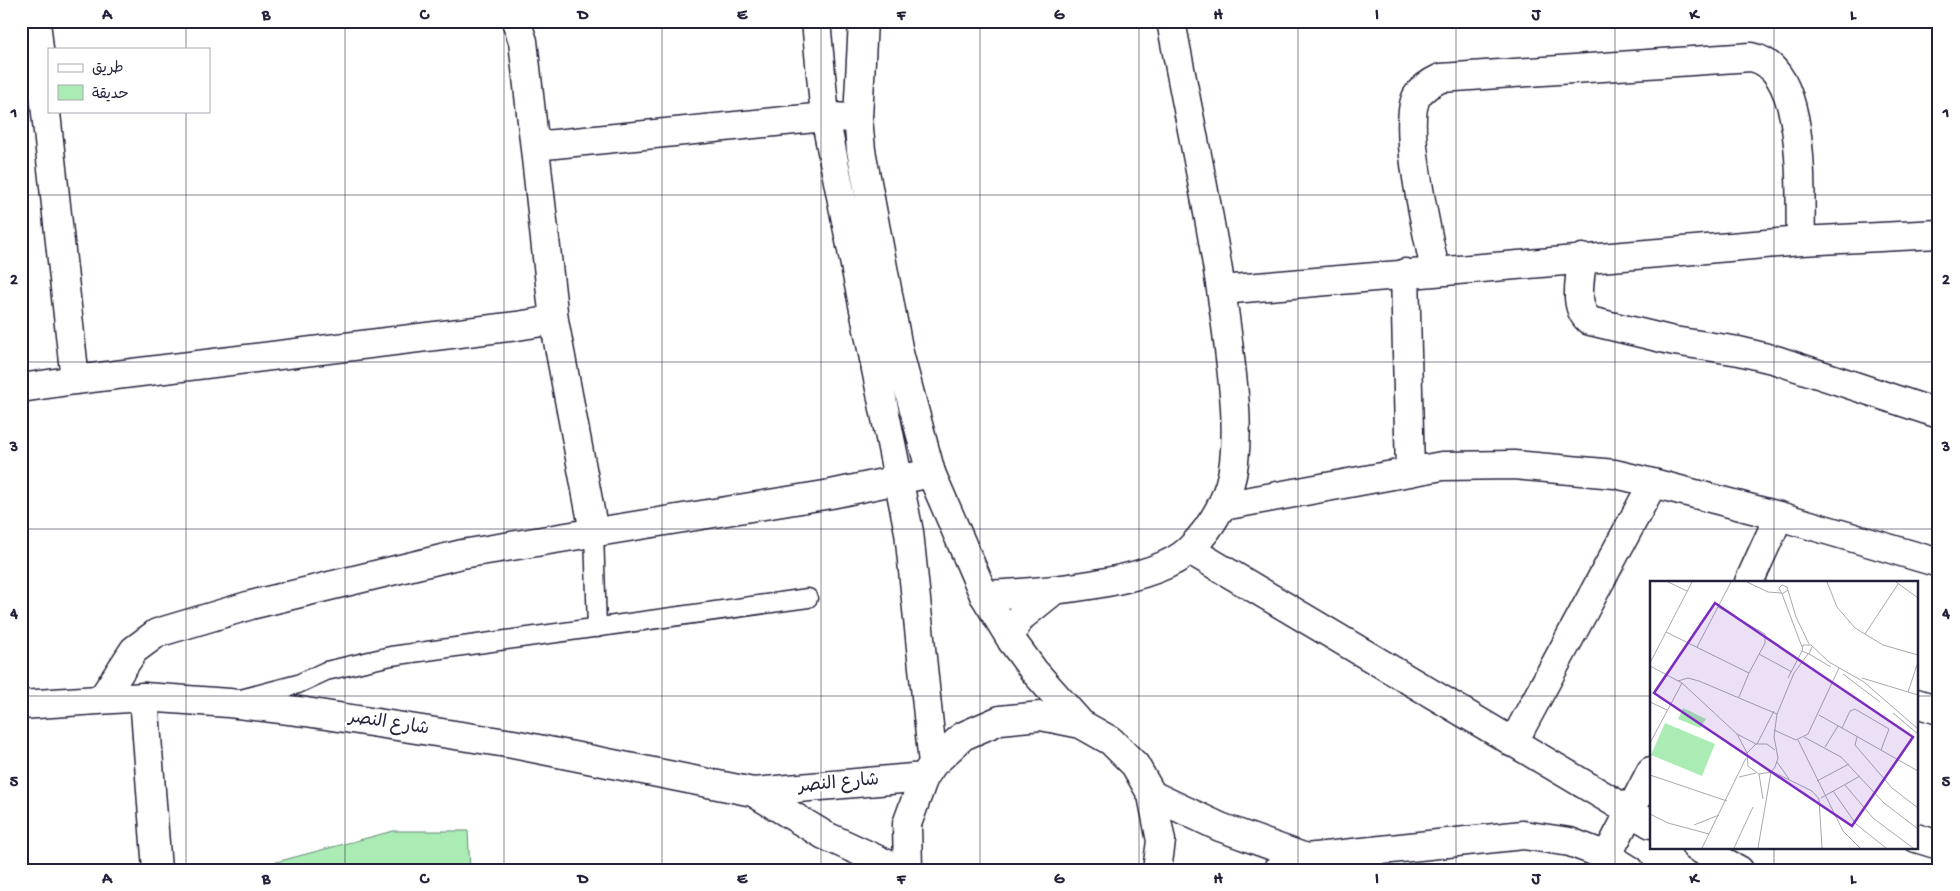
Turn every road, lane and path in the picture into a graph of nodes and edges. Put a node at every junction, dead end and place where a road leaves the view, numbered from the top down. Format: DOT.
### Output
graph roads {
  1 [pos="36,21"];
  2 [pos="516,21"];
  3 [pos="816,21"];
  4 [pos="862,21"];
  5 [pos="1171,21"];
  6 [pos="825,117"];
  7 [pos="858,118"];
  8 [pos="535,146"];
  9 [pos="1939,234"];
  10 [pos="1801,241"];
  11 [pos="1582,258"];
  12 [pos="1435,270"];
  13 [pos="1405,273"];
  14 [pos="1221,290"];
  15 [pos="554,320"];
  16 [pos="75,380"];
  17 [pos="21,388"];
  18 [pos="1939,414"];
  19 [pos="1410,472"];
  20 [pos="931,473"];
  21 [pos="898,482"];
  22 [pos="1653,483"];
  23 [pos="1223,506"];
  24 [pos="1779,516"];
  25 [pos="594,532"];
  26 [pos="1190,550"];
  27 [pos="1939,563"];
  28 [pos="1749,581"];
  29 [pos="1052,592"];
  30 [pos="984,595"];
  31 [pos="808,598"];
  32 [pos="597,628"];
  33 [pos="1012,641"];
  34 [pos="144,697"];
  35 [pos="102,699"];
  36 [pos="229,703"];
  37 [pos="1918,704"];
  38 [pos="21,705"];
  39 [pos="1939,710"];
  40 [pos="1081,724"];
  41 [pos="1514,743"];
  42 [pos="929,770"];
  43 [pos="1650,775"];
  44 [pos="753,792"];
  45 [pos="1152,795"];
  46 [pos="1640,819"];
  47 [pos="1918,839"];
  48 [pos="1939,845"];
  49 [pos="1698,848"];
  50 [pos="1607,856"];
  51 [pos="1306,858"];
  52 [pos="157,870"];
  53 [pos="900,870"];
  54 [pos="908,870"];
  55 [pos="1156,870"];
  56 [pos="1277,870"];
  57 [pos="1630,870"];
  58 [pos="1739,870"];
  1 -- 16 [label="street"];
  2 -- 8 [label="street"];
  3 -- 6 [label="street"];
  4 -- 7 [label="street"];
  5 -- 14 [label="street"];
  6 -- 7 [label="street"];
  6 -- 8 [label="street"];
  6 -- 21 [label="street"];
  7 -- 20 [label="street"];
  8 -- 15 [label="street"];
  9 -- 10 [label="street"];
  10 -- 11 [label="street"];
  10 -- 12 [label="street"];
  11 -- 12 [label="street"];
  11 -- 18 [label="street"];
  12 -- 13 [label="street"];
  13 -- 14 [label="street"];
  13 -- 19 [label="street"];
  14 -- 23 [label="street"];
  15 -- 16 [label="street"];
  15 -- 25 [label="street"];
  16 -- 17 [label="street"];
  19 -- 22 [label="street"];
  19 -- 23 [label="street"];
  20 -- 21 [label="street"];
  20 -- 30 [label="street"];
  21 -- 25 [label="street"];
  21 -- 42 [label="street"];
  22 -- 24 [label="street"];
  22 -- 41 [label="street"];
  23 -- 26 [label="street"];
  24 -- 27 [label="street"];
  24 -- 28 [label="street"];
  25 -- 32 [label="lane"];
  25 -- 35 [label="street"];
  26 -- 29 [label="street"];
  26 -- 41 [label="street"];
  29 -- 30 [label="street"];
  29 -- 33 [label="street"];
  30 -- 33 [label="street"];
  31 -- 32 [label="lane"];
  32 -- 36 [label="lane"];
  33 -- 40 [label="street"];
  34 -- 35 [label="street, شارع النصر"];
  34 -- 36 [label="street, شارع النصر"];
  34 -- 52 [label="street"];
  35 -- 38 [label="street, شارع النصر"];
  36 -- 44 [label="street, شارع النصر"];
  37 -- 39 [label="street"];
  40 -- 42 [label="street"];
  40 -- 45 [label="street"];
  41 -- 46 [label="street"];
  42 -- 44 [label="street, شارع النصر"];
  42 -- 54 [label="street"];
  43 -- 46 [label="street"];
  44 -- 53 [label="street, شارع النصر"];
  45 -- 51 [label="street"];
  45 -- 55 [label="street"];
  46 -- 50 [label="street"];
  47 -- 48 [label="street"];
  49 -- 58 [label="street"];
  50 -- 51 [label="street"];
  50 -- 57 [label="street"];
  51 -- 56 [label="street"];
}
